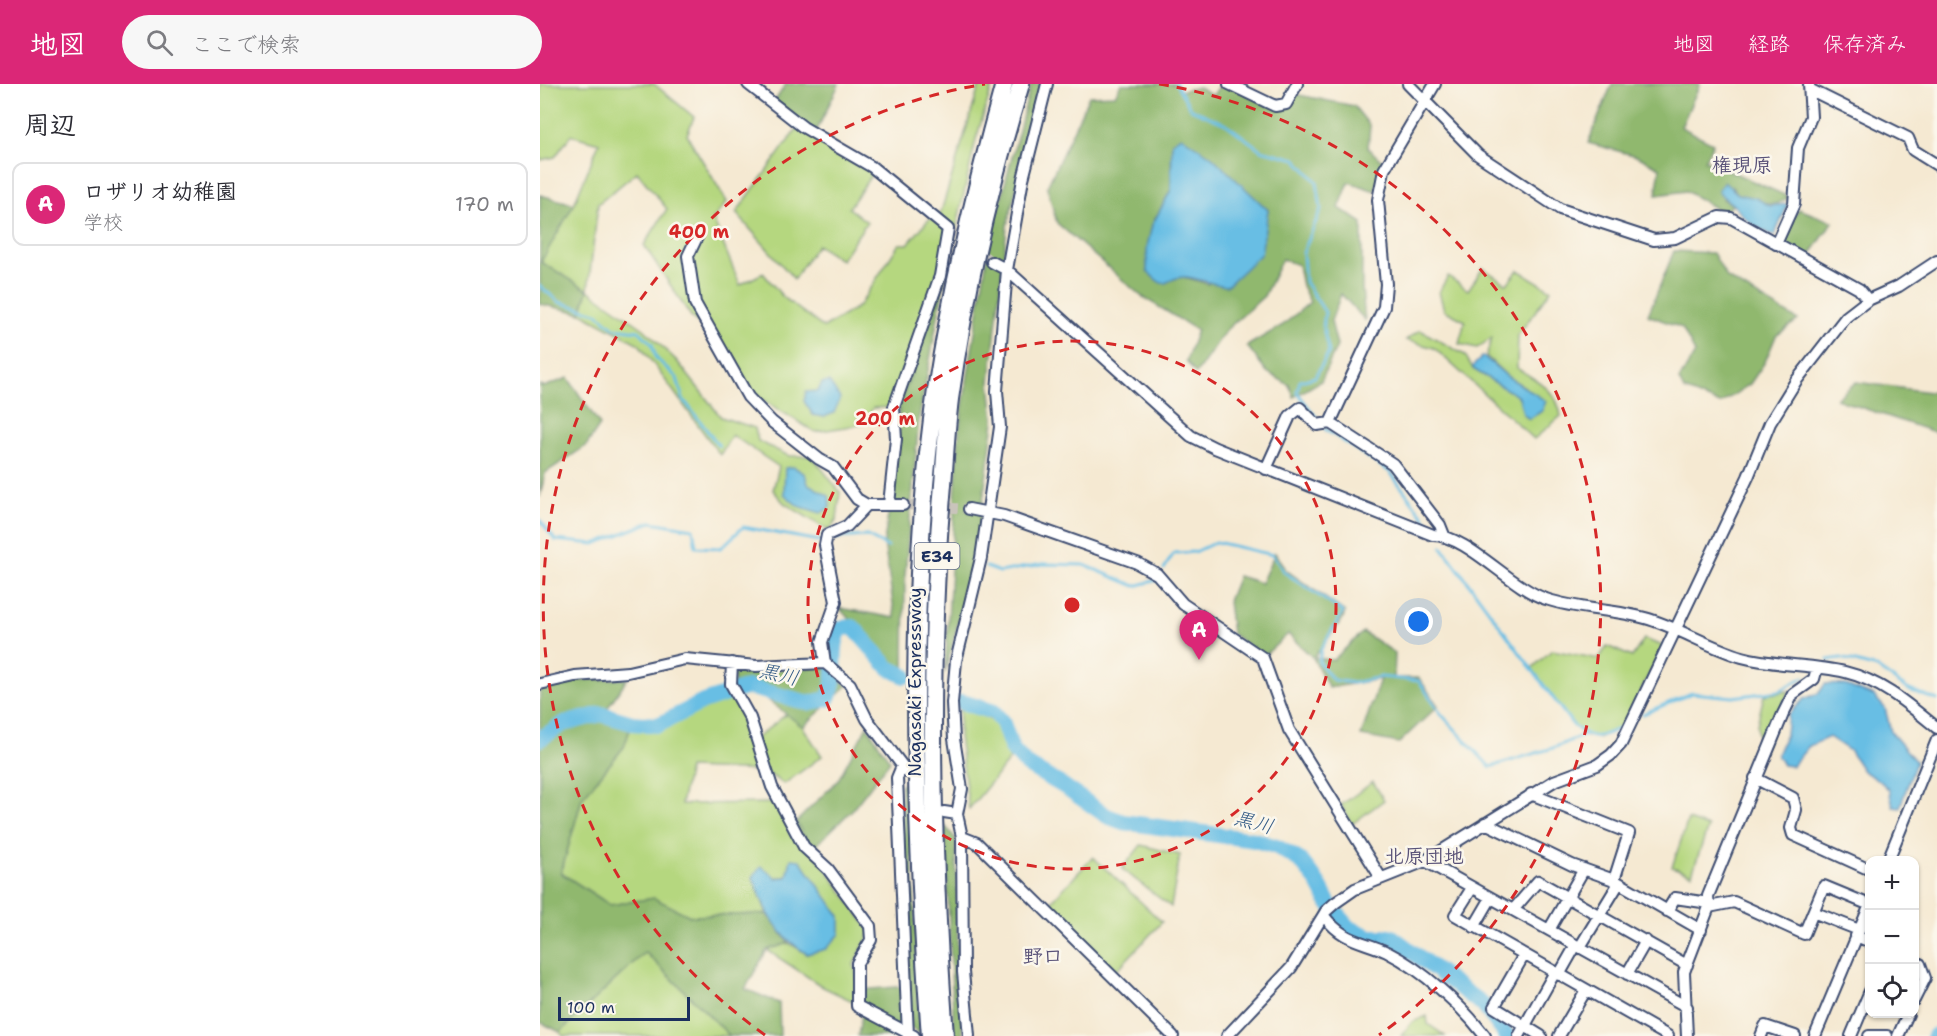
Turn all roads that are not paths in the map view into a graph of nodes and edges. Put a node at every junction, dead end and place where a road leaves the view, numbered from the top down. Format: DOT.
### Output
graph roads {
  1 [pos="748,84"];
  2 [pos="1004,84"];
  3 [pos="1021,84"];
  4 [pos="1047,84"];
  5 [pos="1229,84"];
  6 [pos="1297,84"];
  7 [pos="1408,84"];
  8 [pos="1435,84"];
  9 [pos="1810,87"];
  10 [pos="1425,101"];
  11 [pos="1937,165"];
  12 [pos="698,235"];
  13 [pos="1776,244"];
  14 [pos="1937,261"];
  15 [pos="992,262"];
  16 [pos="1007,270"];
  17 [pos="1868,300"];
  18 [pos="1330,423"];
  19 [pos="1266,468"];
  20 [pos="889,504"];
  21 [pos="867,505"];
  22 [pos="903,505"];
  23 [pos="969,509"];
  24 [pos="987,512"];
  25 [pos="1444,535"];
  26 [pos="1676,631"];
  27 [pos="732,663"];
  28 [pos="1817,668"];
  29 [pos="833,669"];
  30 [pos="540,684"];
  31 [pos="1937,728"];
  32 [pos="1937,740"];
  33 [pos="1755,778"];
  34 [pos="1531,794"];
  35 [pos="944,812"];
  36 [pos="957,814"];
  37 [pos="1485,823"];
  38 [pos="962,837"];
  39 [pos="1890,856"];
  40 [pos="1425,861"];
  41 [pos="1865,868"];
  42 [pos="1584,869"];
  43 [pos="1382,878"];
  44 [pos="1617,881"];
  45 [pos="1472,888"];
  46 [pos="1491,898"];
  47 [pos="1568,898"];
  48 [pos="1865,903"];
  49 [pos="1709,905"];
  50 [pos="1513,910"];
  51 [pos="1867,910"];
  52 [pos="1667,911"];
  53 [pos="1813,912"];
  54 [pos="1325,914"];
  55 [pos="1599,915"];
  56 [pos="1474,927"];
  57 [pos="1549,930"];
  58 [pos="1701,930"];
  59 [pos="1858,933"];
  60 [pos="1865,939"];
  61 [pos="1646,941"];
  62 [pos="1578,946"];
  63 [pos="1524,955"];
  64 [pos="1919,964"];
  65 [pos="1687,965"];
  66 [pos="1557,973"];
  67 [pos="1627,974"];
  68 [pos="1586,990"];
  69 [pos="1919,990"];
  70 [pos="1865,1001"];
  71 [pos="1687,1007"];
  72 [pos="1906,1018"];
  73 [pos="1524,1026"];
  74 [pos="910,1035"];
  75 [pos="930,1036"];
  76 [pos="945,1036"];
  77 [pos="969,1036"];
  78 [pos="1173,1036"];
  79 [pos="1227,1036"];
  80 [pos="1485,1036"];
  81 [pos="1519,1036"];
  82 [pos="1541,1036"];
  83 [pos="1559,1036"];
  84 [pos="1668,1036"];
  85 [pos="1687,1036"];
  86 [pos="1761,1036"];
  87 [pos="1794,1036"];
  88 [pos="1815,1036"];
  89 [pos="1851,1036"];
  90 [pos="1869,1036"];
  91 [pos="1887,1036"];
  92 [pos="1898,1036"];
  1 -- 20 [label="street"];
  2 -- 75 [label="highway, Nagasaki Expressway / E34"];
  3 -- 76 [label="highway, Nagasaki Expressway / E34"];
  4 -- 16 [label="street"];
  5 -- 6 [label="street"];
  7 -- 10 [label="street"];
  8 -- 10 [label="street"];
  9 -- 11 [label="street"];
  9 -- 13 [label="street"];
  10 -- 13 [label="street"];
  10 -- 18 [label="street"];
  12 -- 21 [label="street"];
  13 -- 17 [label="street"];
  14 -- 17 [label="street"];
  15 -- 16 [label="street"];
  16 -- 19 [label="street"];
  16 -- 24 [label="street"];
  17 -- 26 [label="street"];
  18 -- 19 [label="street"];
  18 -- 25 [label="street"];
  19 -- 25 [label="street"];
  20 -- 21 [label="street"];
  20 -- 22 [label="street"];
  21 -- 29 [label="street"];
  23 -- 24 [label="street"];
  24 -- 36 [label="street"];
  24 -- 43 [label="street"];
  25 -- 26 [label="street"];
  26 -- 28 [label="street"];
  26 -- 34 [label="street"];
  27 -- 29 [label="street"];
  27 -- 30 [label="street"];
  27 -- 74 [label="street"];
  28 -- 31 [label="street"];
  28 -- 33 [label="street"];
  29 -- 74 [label="street"];
  32 -- 39 [label="street"];
  33 -- 41 [label="street"];
  33 -- 49 [label="street"];
  34 -- 37 [label="street"];
  34 -- 44 [label="street"];
  35 -- 36 [label="street"];
  36 -- 38 [label="street"];
  37 -- 40 [label="street"];
  37 -- 42 [label="street"];
  38 -- 77 [label="street"];
  38 -- 78 [label="street"];
  40 -- 43 [label="street"];
  40 -- 45 [label="street"];
  42 -- 44 [label="street"];
  42 -- 47 [label="street"];
  43 -- 54 [label="street"];
  44 -- 52 [label="street"];
  44 -- 55 [label="street"];
  45 -- 46 [label="street"];
  45 -- 56 [label="street"];
  46 -- 50 [label="street"];
  46 -- 56 [label="street"];
  47 -- 50 [label="street"];
  47 -- 55 [label="street"];
  47 -- 57 [label="street"];
  48 -- 53 [label="street"];
  49 -- 52 [label="street"];
  49 -- 53 [label="street"];
  49 -- 58 [label="street"];
  50 -- 57 [label="street"];
  51 -- 59 [label="street"];
  52 -- 58 [label="street"];
  53 -- 59 [label="street"];
  54 -- 79 [label="street"];
  54 -- 80 [label="street"];
  55 -- 61 [label="street"];
  55 -- 62 [label="street"];
  56 -- 63 [label="street"];
  57 -- 62 [label="street"];
  58 -- 65 [label="street"];
  59 -- 60 [label="street"];
  59 -- 88 [label="street"];
  61 -- 65 [label="street"];
  61 -- 67 [label="street"];
  62 -- 66 [label="street"];
  62 -- 67 [label="street"];
  63 -- 66 [label="street"];
  63 -- 73 [label="street"];
  64 -- 69 [label="street"];
  65 -- 71 [label="street"];
  66 -- 68 [label="street"];
  66 -- 73 [label="street"];
  67 -- 71 [label="street"];
  68 -- 83 [label="street"];
  68 -- 84 [label="street"];
  70 -- 89 [label="street"];
  71 -- 85 [label="street"];
  72 -- 92 [label="street"];
  73 -- 81 [label="street"];
  73 -- 82 [label="street"];
  86 -- 87 [label="street"];
  90 -- 91 [label="street"];
}
